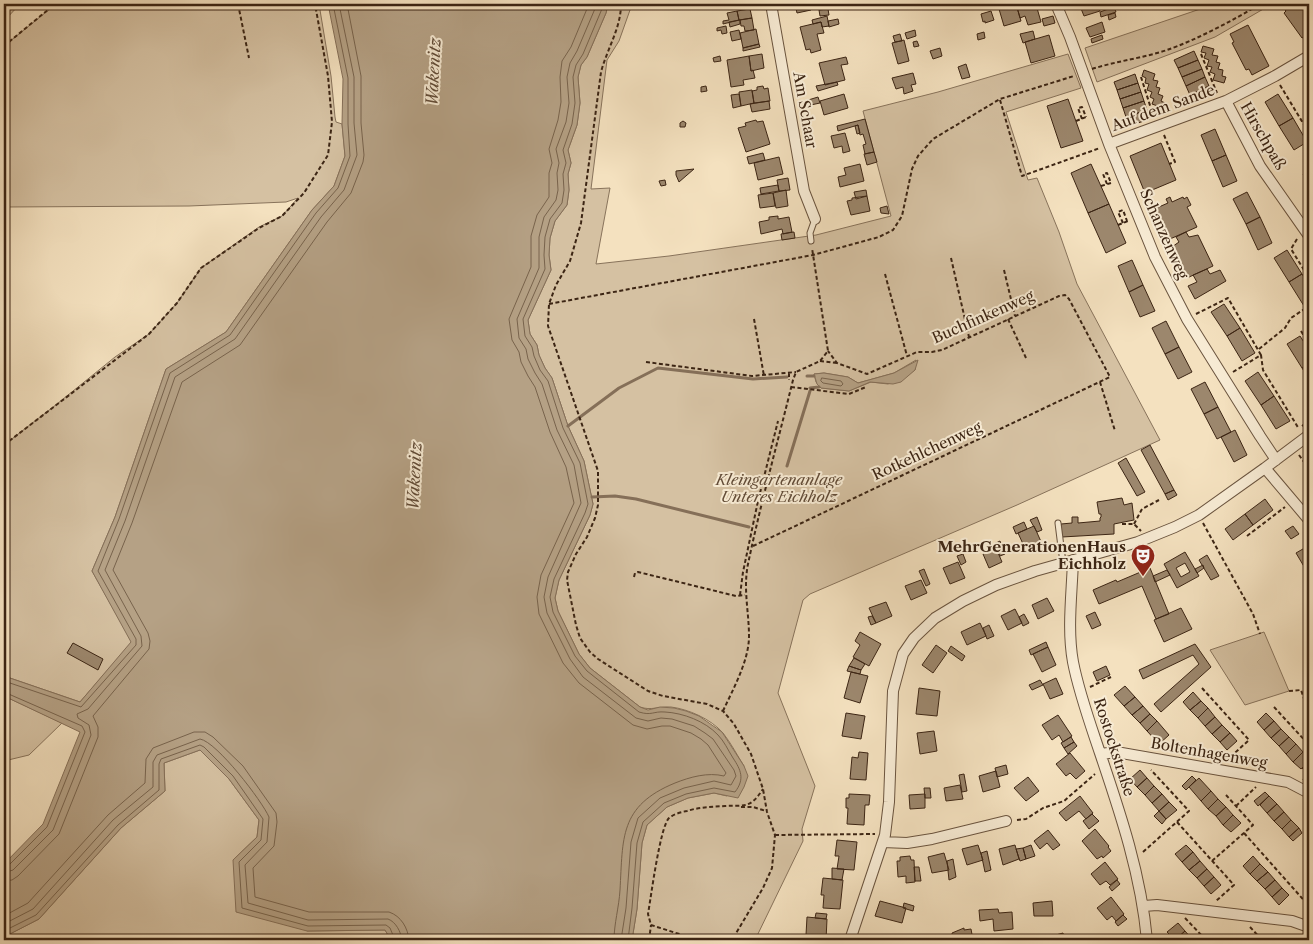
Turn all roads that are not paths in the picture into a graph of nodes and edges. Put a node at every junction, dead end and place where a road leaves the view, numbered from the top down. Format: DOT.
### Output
graph roads {
  1 [pos="771,4"];
  2 [pos="1056,4"];
  3 [pos="1309,56"];
  4 [pos="1223,102"];
  5 [pos="1109,144"];
  6 [pos="815,219"];
  7 [pos="1307,232"];
  8 [pos="811,241"];
  9 [pos="1309,435"];
  10 [pos="1276,460"];
  11 [pos="1265,468"];
  12 [pos="1309,520"];
  13 [pos="1058,523"];
  14 [pos="1068,561"];
  15 [pos="1101,754"];
  16 [pos="1309,793"];
  17 [pos="1006,821"];
  18 [pos="884,838"];
  19 [pos="1144,906"];
  20 [pos="1309,926"];
  21 [pos="850,940"];
  22 [pos="1148,940"];
  1 -- 6 [label="street, Am Schaar"];
  2 -- 5 [label="street, Schanzenweg"];
  3 -- 4 [label="street, Auf dem Sande"];
  4 -- 5 [label="street, Auf dem Sande"];
  4 -- 7 [label="street, Hirschpaß"];
  5 -- 10 [label="street, Schanzenweg"];
  6 -- 8 [label="lane"];
  9 -- 10 [label="street"];
  10 -- 11 [label="street"];
  11 -- 12 [label="street"];
  11 -- 14 [label="street"];
  13 -- 14 [label="lane"];
  14 -- 15 [label="street, Rostockstraße"];
  14 -- 18 [label="street"];
  15 -- 16 [label="street, Boltenhagenweg"];
  15 -- 19 [label="street, Rostockstraße"];
  17 -- 18 [label="street"];
  18 -- 21 [label="street"];
  19 -- 20 [label="street"];
  19 -- 22 [label="street, Rostockstraße"];
}
